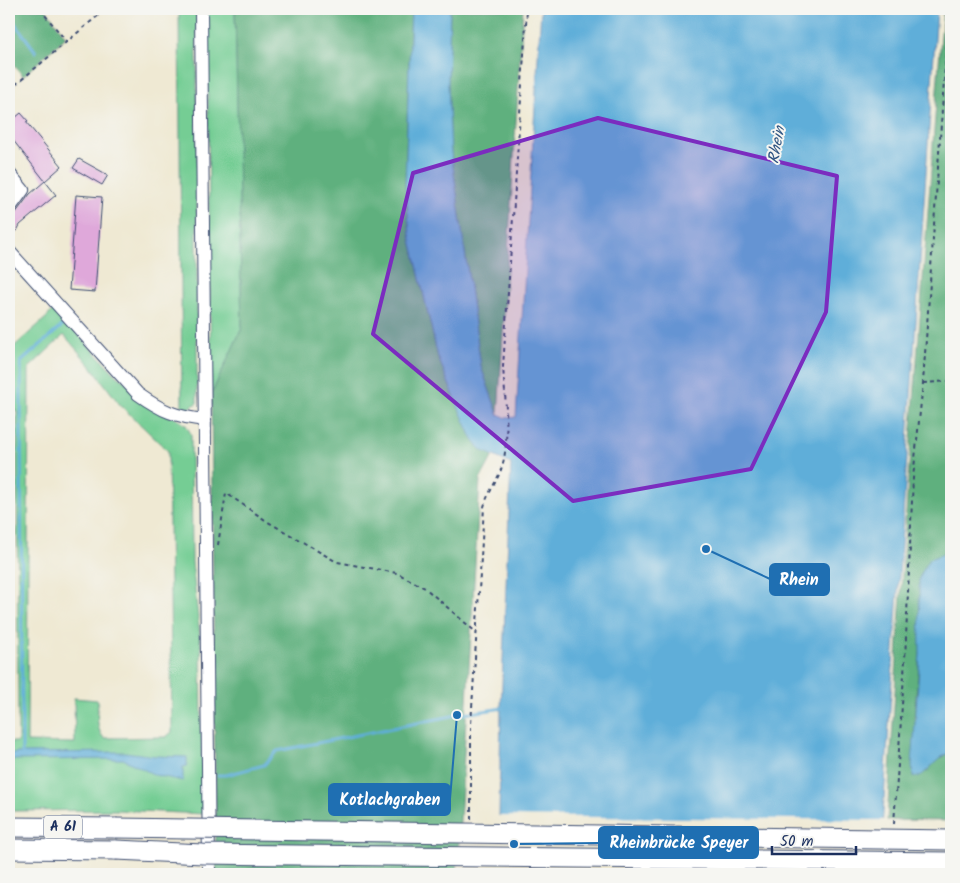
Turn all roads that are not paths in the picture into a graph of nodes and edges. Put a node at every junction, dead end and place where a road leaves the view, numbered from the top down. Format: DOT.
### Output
graph roads {
  1 [pos="201,9"];
  2 [pos="9,173"];
  3 [pos="9,209"];
  4 [pos="9,251"];
  5 [pos="205,420"];
  6 [pos="9,827"];
  7 [pos="951,840"];
  8 [pos="9,848"];
  9 [pos="951,862"];
  10 [pos="209,874"];
  1 -- 5 [label="street"];
  2 -- 3 [label="street"];
  4 -- 5 [label="street"];
  5 -- 10 [label="street"];
  6 -- 7 [label="highway, A 61, bridge"];
  8 -- 9 [label="highway, A 61, bridge"];
}
